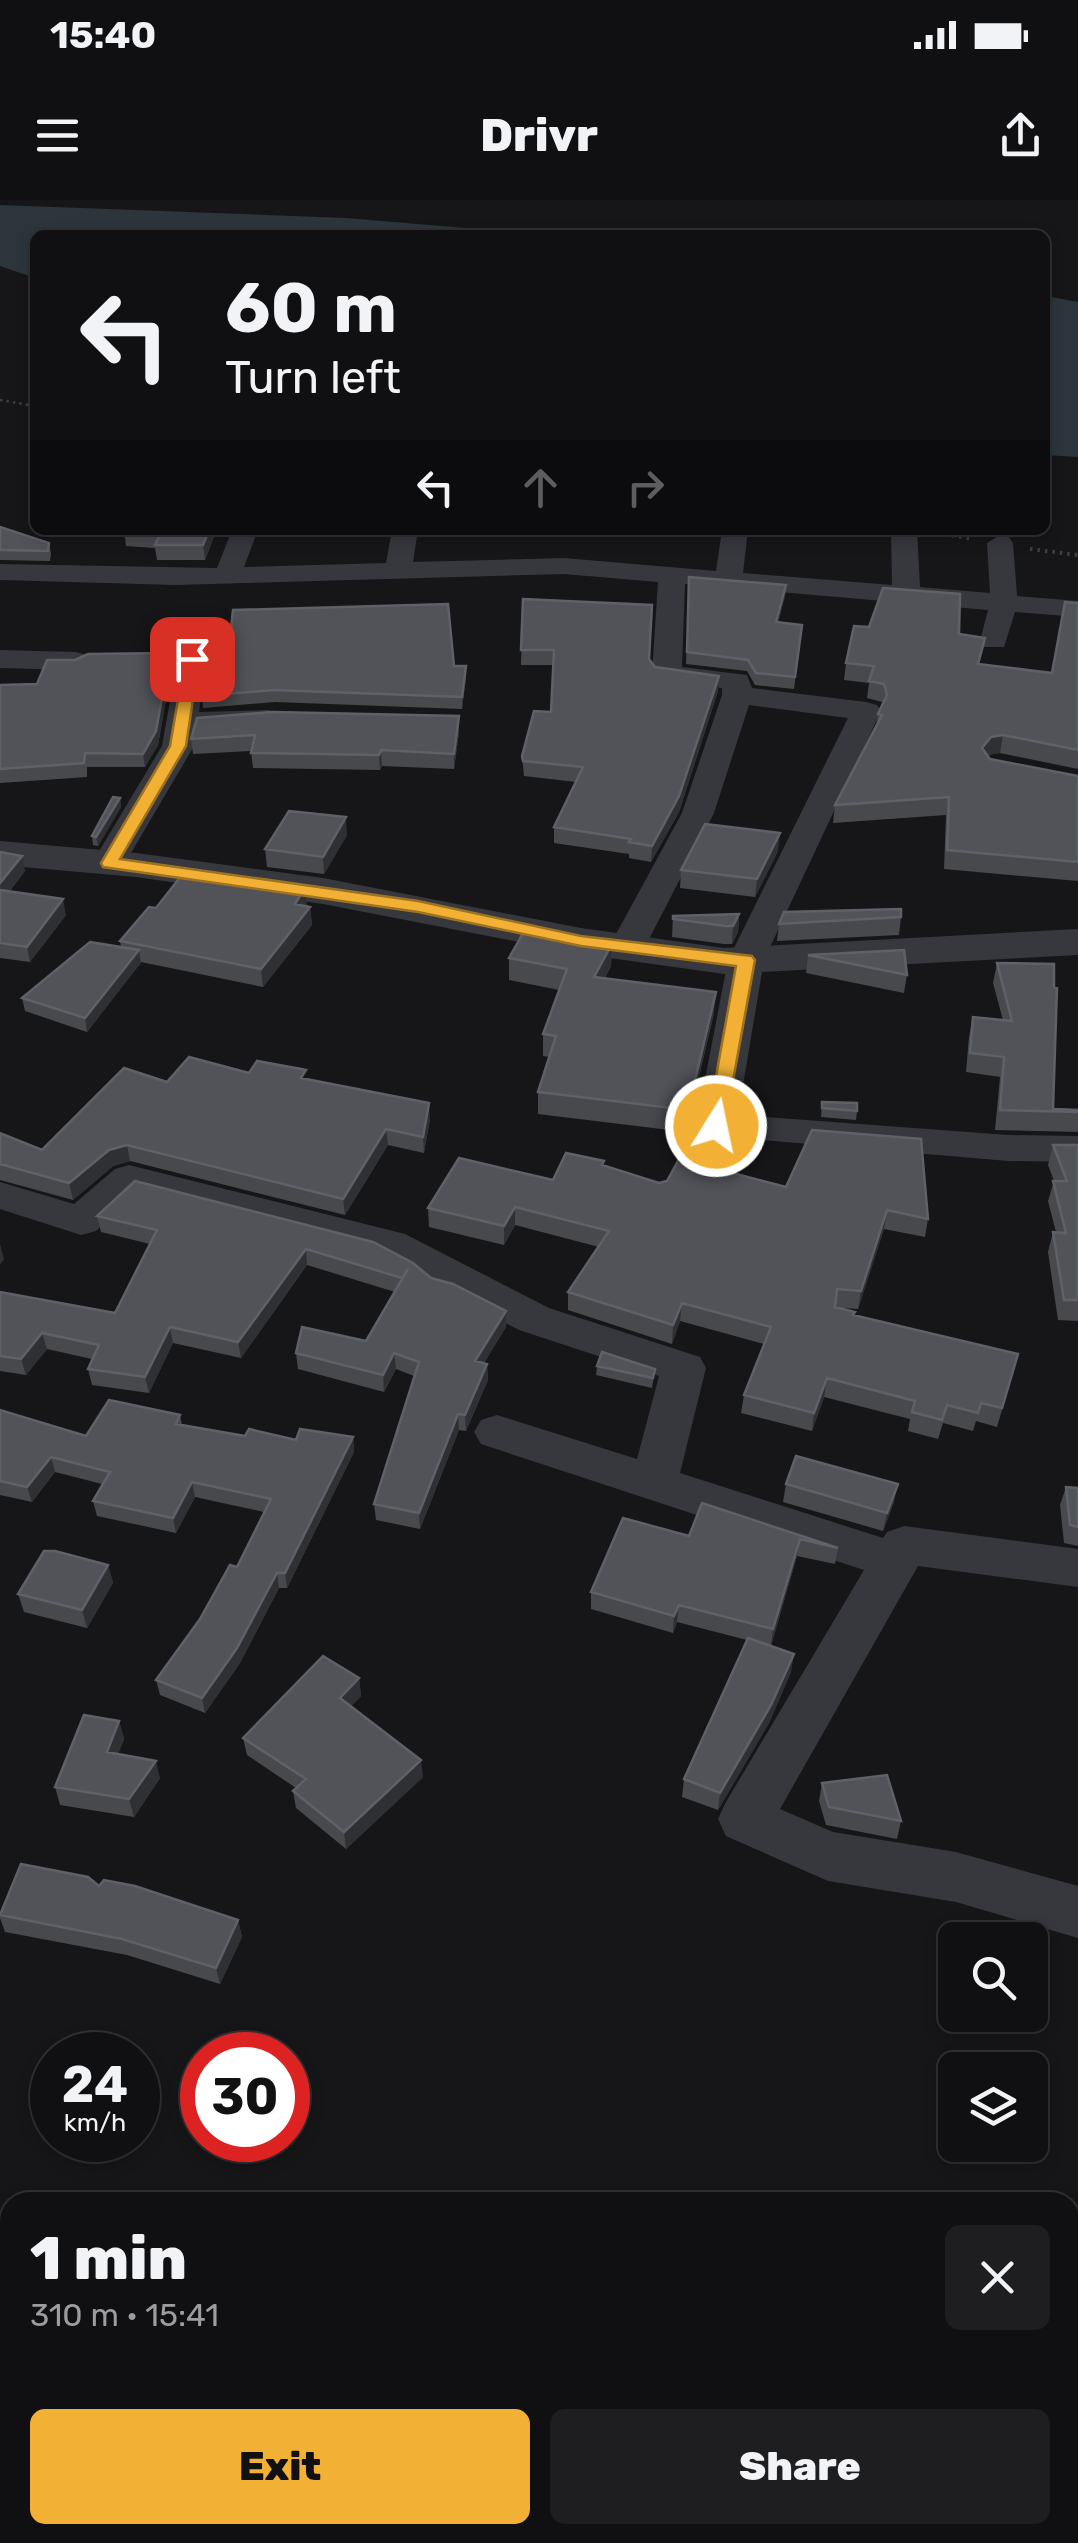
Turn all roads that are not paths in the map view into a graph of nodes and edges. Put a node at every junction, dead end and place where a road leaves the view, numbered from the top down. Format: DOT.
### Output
graph roads {
  1 [pos="243,535"];
  2 [pos="404,535"];
  3 [pos="734,535"];
  4 [pos="904,535"];
  5 [pos="1000,544"];
  6 [pos="398,570"];
  7 [pos="0,572"];
  8 [pos="672,573"];
  9 [pos="227,576"];
  10 [pos="729,578"];
  11 [pos="906,592"];
  12 [pos="1004,602"];
  13 [pos="1078,609"];
  14 [pos="197,627"];
  15 [pos="994,642"];
  16 [pos="0,659"];
  17 [pos="76,661"];
  18 [pos="738,695"];
  19 [pos="293,716"];
  20 [pos="182,722"];
  21 [pos="0,853"];
  22 [pos="110,863"];
  23 [pos="1078,942"];
  24 [pos="627,948"];
  25 [pos="746,960"];
  26 [pos="1078,1149"];
  27 [pos="0,1195"];
  28 [pos="497,1432"];
  29 [pos="654,1482"];
  30 [pos="896,1561"];
  31 [pos="1078,1568"];
  32 [pos="1078,1912"];
  1 -- 9 [label="street"];
  2 -- 6 [label="street"];
  3 -- 10 [label="street"];
  4 -- 11 [label="street"];
  5 -- 12 [label="street"];
  6 -- 8 [label="street"];
  6 -- 9 [label="street"];
  7 -- 9 [label="street"];
  8 -- 10 [label="street"];
  8 -- 18 [label="street"];
  10 -- 11 [label="street"];
  11 -- 12 [label="street"];
  12 -- 13 [label="street"];
  12 -- 15 [label="street"];
  14 -- 20 [label="street"];
  16 -- 17 [label="street"];
  18 -- 24 [label="street"];
  18 -- 25 [label="street"];
  19 -- 20 [label="street"];
  20 -- 22 [label="street"];
  21 -- 22 [label="street"];
  22 -- 24 [label="street"];
  23 -- 25 [label="street"];
  24 -- 25 [label="street"];
  25 -- 26 [label="street"];
  27 -- 29 [label="street"];
  28 -- 29 [label="street"];
  29 -- 30 [label="street"];
  30 -- 31 [label="street"];
  30 -- 32 [label="street"];
}
